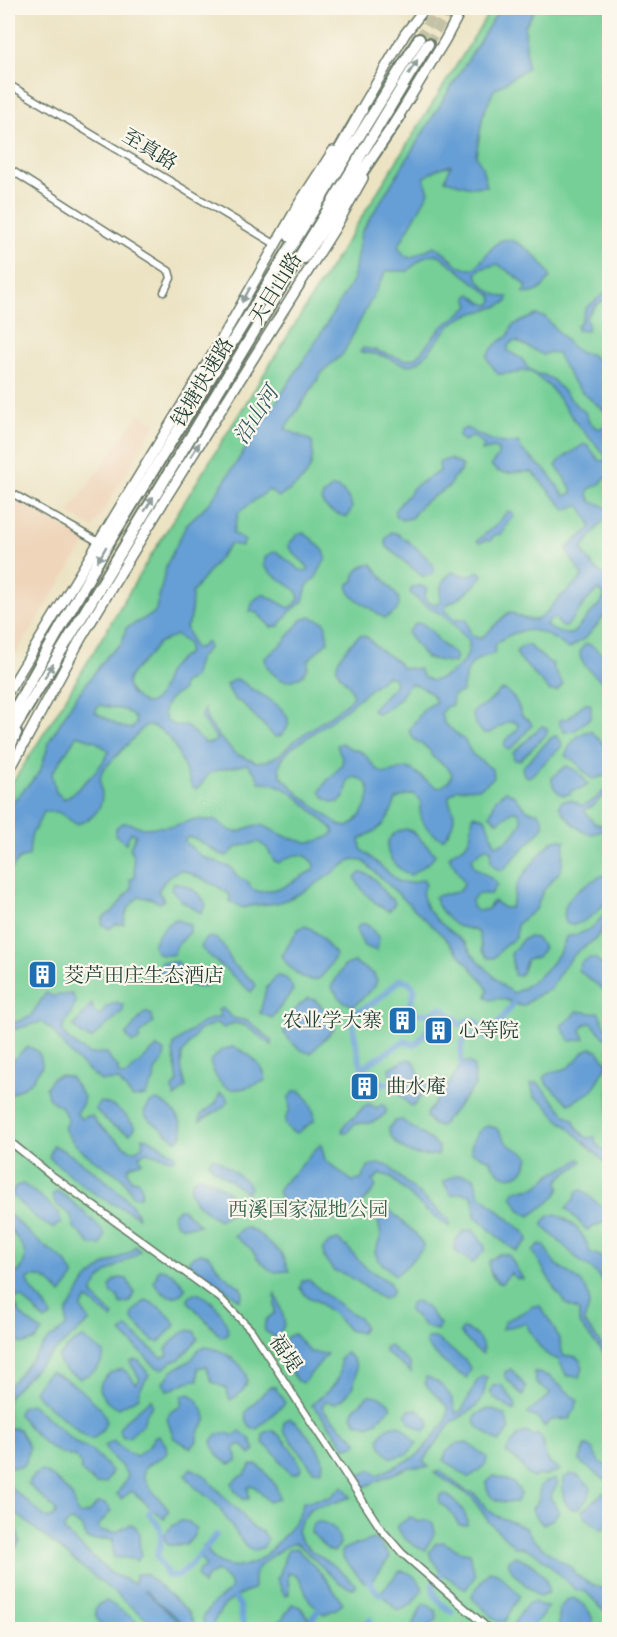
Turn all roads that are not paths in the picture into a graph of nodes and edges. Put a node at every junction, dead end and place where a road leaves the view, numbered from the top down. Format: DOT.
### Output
graph roads {
  1 [pos="424,8"];
  2 [pos="462,8"];
  3 [pos="8,84"];
  4 [pos="362,110"];
  5 [pos="399,117"];
  6 [pos="8,168"];
  7 [pos="275,244"];
  8 [pos="164,292"];
  9 [pos="247,320"];
  10 [pos="257,325"];
  11 [pos="8,491"];
  12 [pos="97,541"];
  13 [pos="28,681"];
  14 [pos="8,692"];
  15 [pos="31,702"];
  16 [pos="8,714"];
  17 [pos="8,721"];
  18 [pos="8,739"];
  19 [pos="8,751"];
  20 [pos="8,773"];
  21 [pos="8,1140"];
  22 [pos="490,1629"];
  1 -- 4 [label="main road, 天目山路"];
  2 -- 5 [label="main road, 天目山路"];
  3 -- 7 [label="street, 至真路"];
  4 -- 7 [label="main road, 天目山路"];
  4 -- 9 [label="highway"];
  5 -- 10 [label="highway"];
  20 -- 5 [label="main road, 天目山路, one-way"];
  6 -- 8 [label="street"];
  7 -- 12 [label="main road, 天目山路, one-way"];
  10 -- 9 [label="highway, 钱塘快速路, one-way"];
  9 -- 13 [label="highway, 钱塘快速路, one-way"];
  15 -- 10 [label="highway, 钱塘快速路, one-way"];
  11 -- 12 [label="street"];
  12 -- 14 [label="main road, 天目山路"];
  13 -- 16 [label="highway"];
  13 -- 17 [label="highway, 钱塘快速路"];
  15 -- 18 [label="highway, 钱塘快速路"];
  15 -- 19 [label="highway"];
  21 -- 22 [label="street, 福堤"];
}
